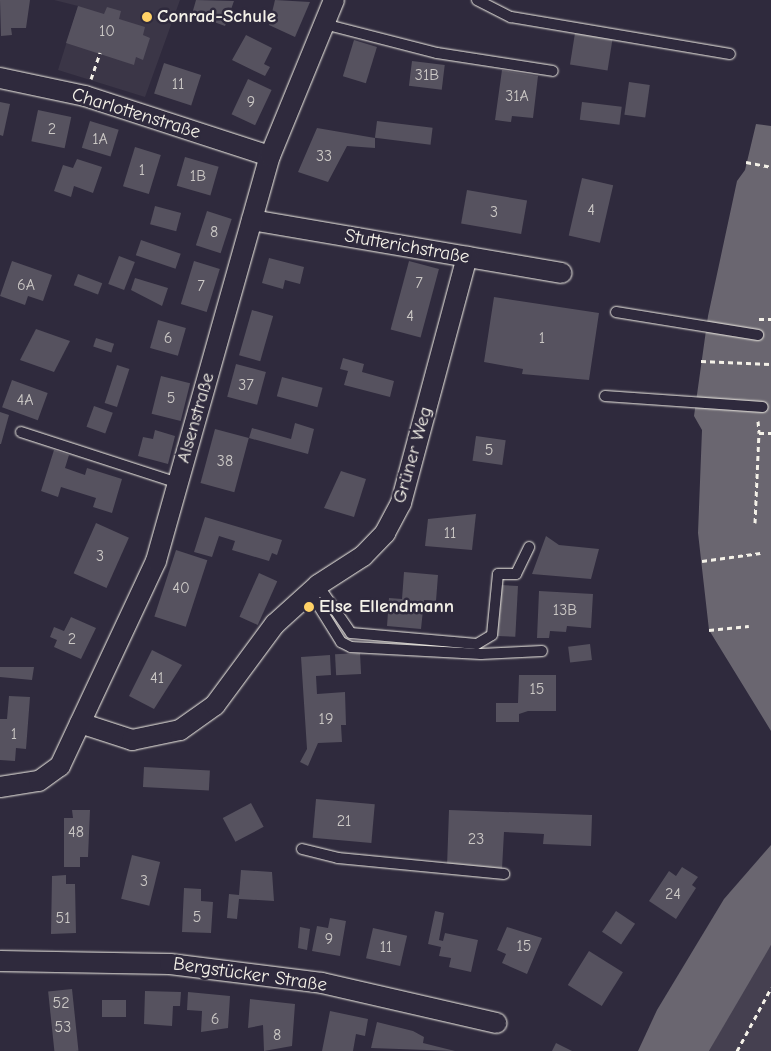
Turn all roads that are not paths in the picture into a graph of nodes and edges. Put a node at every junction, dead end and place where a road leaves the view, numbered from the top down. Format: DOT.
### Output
graph roads {
  1 [pos="334,0"];
  2 [pos="477,0"];
  3 [pos="324,24"];
  4 [pos="730,54"];
  5 [pos="553,71"];
  6 [pos="0,78"];
  7 [pos="270,156"];
  8 [pos="252,220"];
  9 [pos="467,257"];
  10 [pos="562,273"];
  11 [pos="616,312"];
  12 [pos="758,335"];
  13 [pos="605,396"];
  14 [pos="763,407"];
  15 [pos="21,432"];
  16 [pos="178,483"];
  17 [pos="529,547"];
  18 [pos="314,589"];
  19 [pos="542,651"];
  20 [pos="80,723"];
  21 [pos="0,787"];
  22 [pos="302,849"];
  23 [pos="504,874"];
  24 [pos="0,961"];
  25 [pos="496,1023"];
  1 -- 3 [label="street, Alsenstraße"];
  2 -- 4 [label="lane"];
  3 -- 5 [label="lane"];
  3 -- 7 [label="street, Alsenstraße"];
  6 -- 7 [label="street, Charlottenstraße"];
  7 -- 8 [label="street, Alsenstraße"];
  8 -- 9 [label="street, Stutterichstraße"];
  8 -- 16 [label="street, Alsenstraße"];
  9 -- 10 [label="street, Stutterichstraße"];
  9 -- 18 [label="street, Grüner Weg"];
  11 -- 12 [label="lane"];
  13 -- 14 [label="lane"];
  15 -- 16 [label="lane"];
  16 -- 20 [label="street, Alsenstraße"];
  17 -- 18 [label="lane"];
  18 -- 19 [label="lane"];
  18 -- 20 [label="street, Grüner Weg"];
  20 -- 21 [label="street, Alsenstraße"];
  22 -- 23 [label="lane"];
  24 -- 25 [label="street, Bergstücker Straße"];
}
